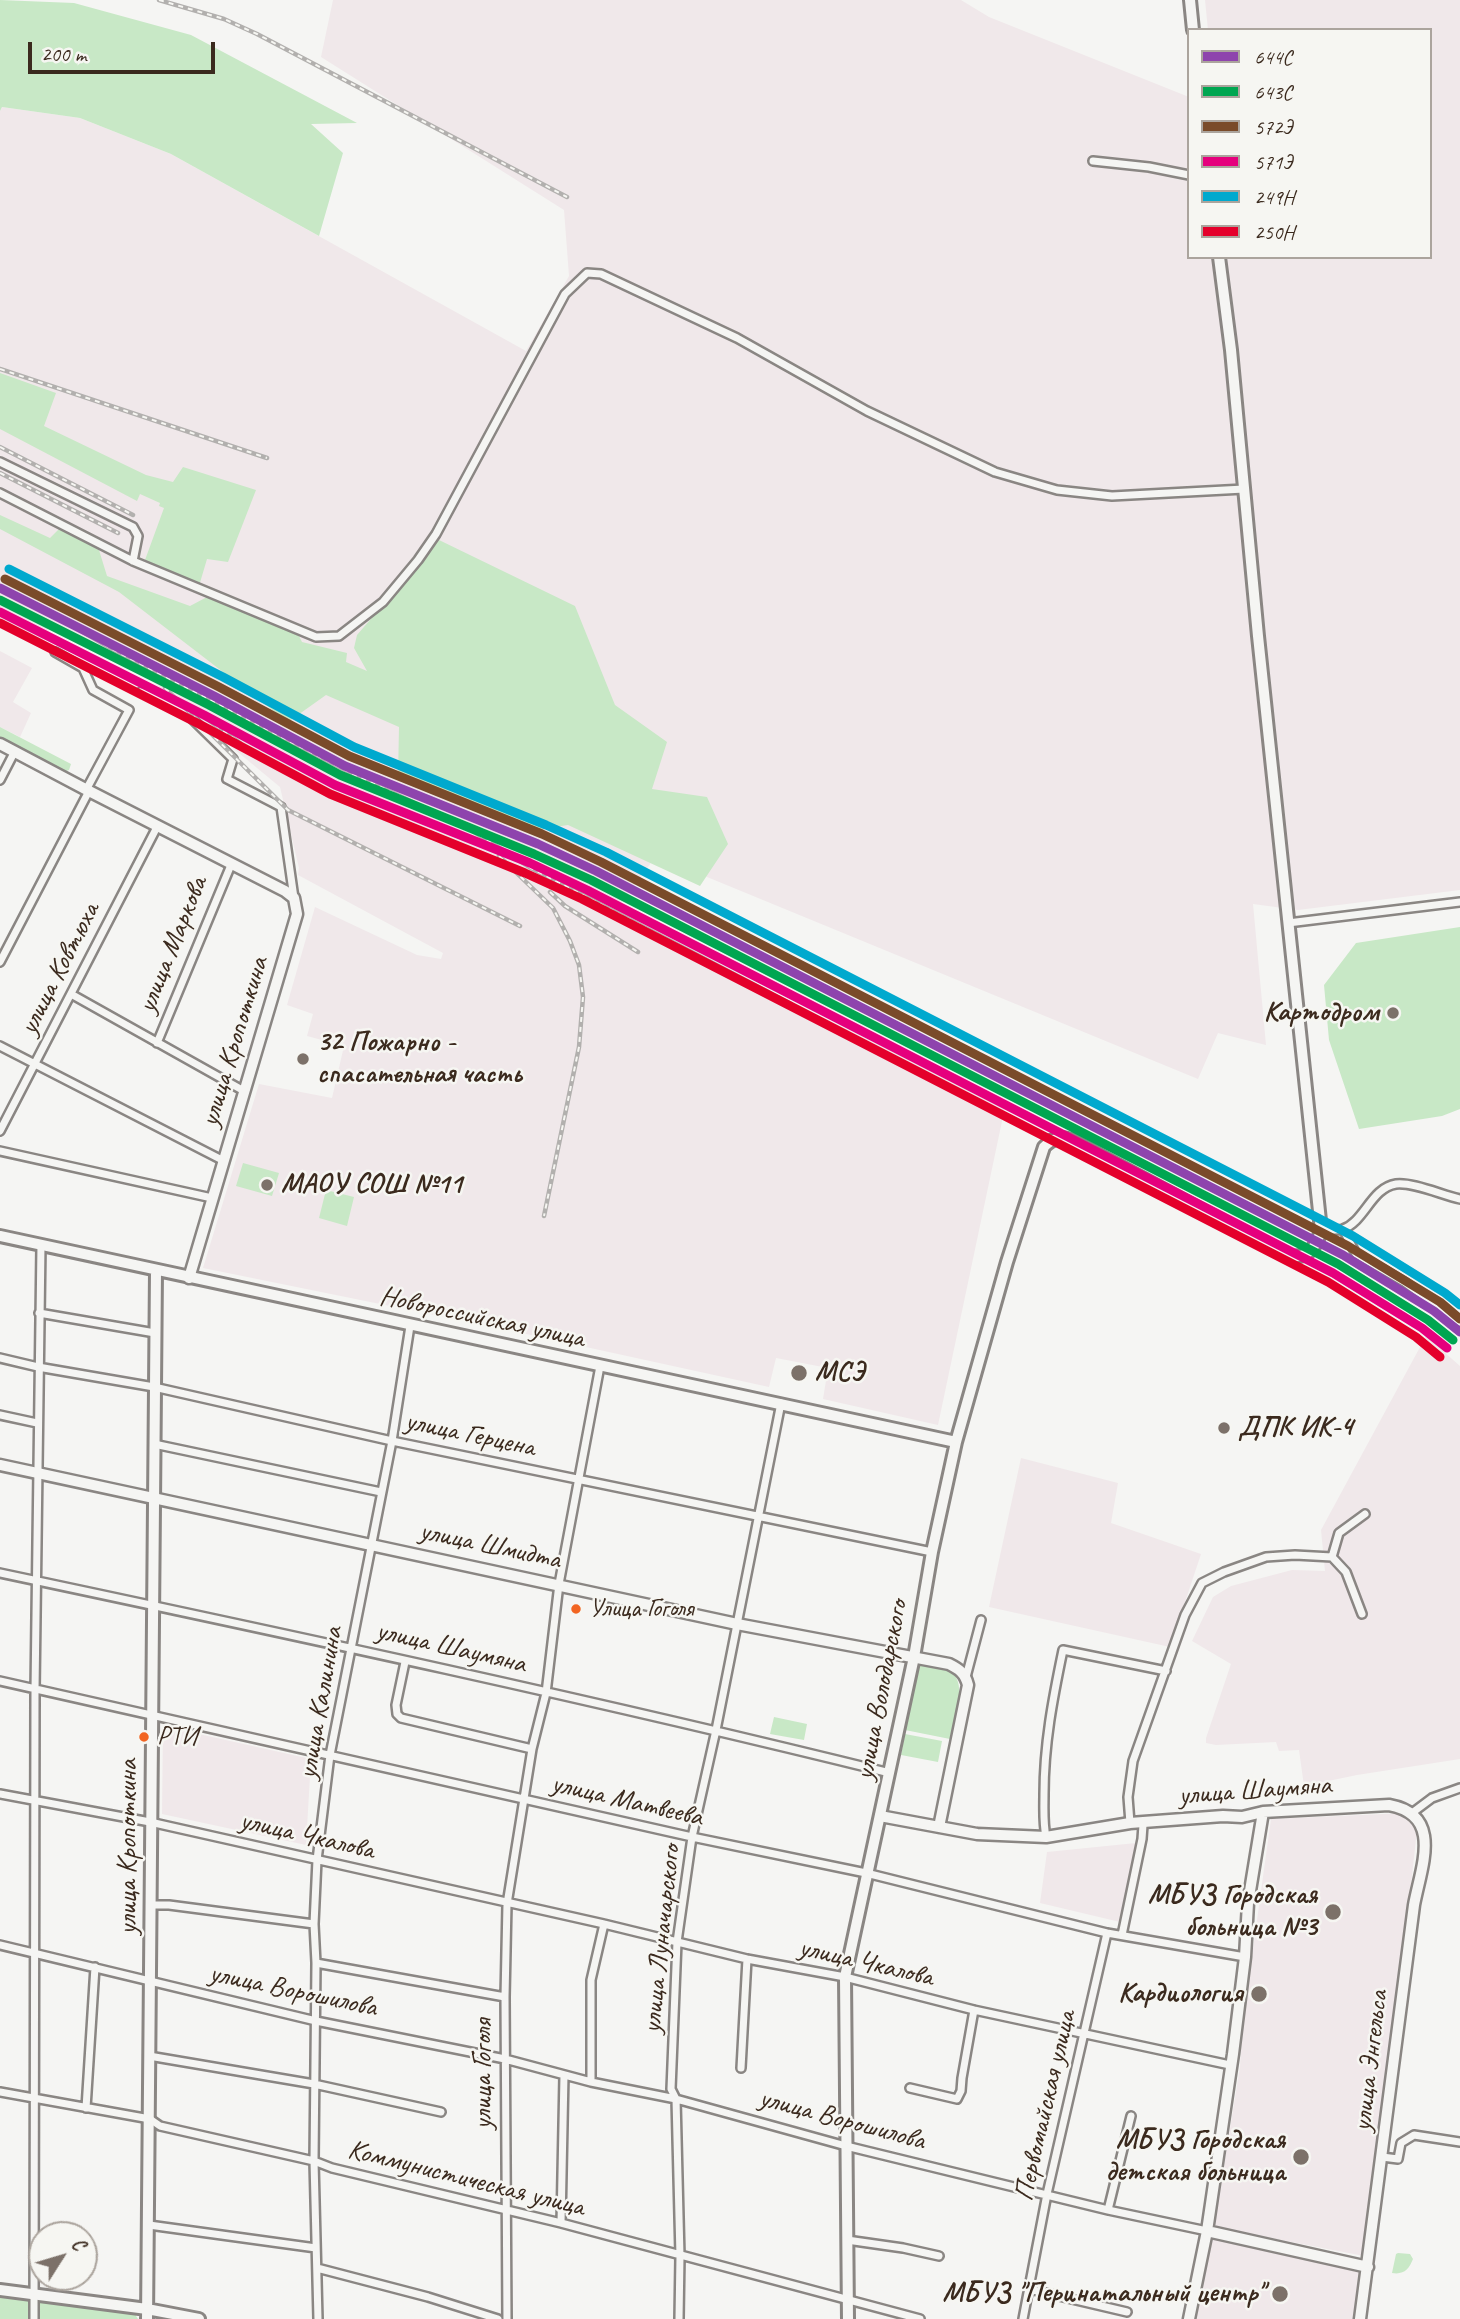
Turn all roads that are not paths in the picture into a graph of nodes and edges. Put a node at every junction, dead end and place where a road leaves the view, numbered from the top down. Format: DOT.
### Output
graph roads {
  1 [pos="1190,0"];
  2 [pos="1193,28"];
  3 [pos="1093,161"];
  4 [pos="1187,175"];
  5 [pos="1219,259"];
  6 [pos="0,462"];
  7 [pos="1244,489"];
  8 [pos="0,493"];
  9 [pos="133,561"];
  10 [pos="55,652"];
  11 [pos="141,692"];
  12 [pos="0,744"];
  13 [pos="15,751"];
  14 [pos="0,780"];
  15 [pos="87,791"];
  16 [pos="157,827"];
  17 [pos="231,865"];
  18 [pos="294,898"];
  19 [pos="1460,902"];
  20 [pos="1288,923"];
  21 [pos="0,962"];
  22 [pos="71,994"];
  23 [pos="157,1043"];
  24 [pos="0,1046"];
  25 [pos="35,1064"];
  26 [pos="244,1091"];
  27 [pos="0,1131"];
  28 [pos="0,1151"];
  29 [pos="224,1161"];
  30 [pos="212,1198"];
  31 [pos="1460,1199"];
  32 [pos="1343,1229"];
  33 [pos="1321,1230"];
  34 [pos="0,1236"];
  35 [pos="41,1245"];
  36 [pos="156,1271"];
  37 [pos="189,1278"];
  38 [pos="39,1313"];
  39 [pos="1460,1322"];
  40 [pos="410,1326"];
  41 [pos="155,1333"];
  42 [pos="0,1358"];
  43 [pos="600,1366"];
  44 [pos="38,1367"];
  45 [pos="154,1387"];
  46 [pos="781,1403"];
  47 [pos="0,1415"];
  48 [pos="37,1423"];
  49 [pos="392,1441"];
  50 [pos="956,1442"];
  51 [pos="154,1444"];
  52 [pos="0,1465"];
  53 [pos="37,1473"];
  54 [pos="578,1479"];
  55 [pos="382,1492"];
  56 [pos="154,1499"];
  57 [pos="1365,1514"];
  58 [pos="757,1516"];
  59 [pos="372,1544"];
  60 [pos="932,1552"];
  61 [pos="1332,1557"];
  62 [pos="0,1573"];
  63 [pos="37,1581"];
  64 [pos="559,1584"];
  65 [pos="153,1607"];
  66 [pos="1362,1614"];
  67 [pos="981,1620"];
  68 [pos="737,1624"];
  69 [pos="352,1648"];
  70 [pos="914,1657"];
  71 [pos="405,1662"];
  72 [pos="1166,1671"];
  73 [pos="966,1677"];
  74 [pos="0,1681"];
  75 [pos="35,1690"];
  76 [pos="545,1693"];
  77 [pos="152,1715"];
  78 [pos="716,1730"];
  79 [pos="532,1749"];
  80 [pos="330,1755"];
  81 [pos="890,1773"];
  82 [pos="1460,1788"];
  83 [pos="0,1794"];
  84 [pos="524,1799"];
  85 [pos="34,1801"];
  86 [pos="1263,1812"];
  87 [pos="1412,1813"];
  88 [pos="880,1816"];
  89 [pos="150,1822"];
  90 [pos="1130,1823"];
  91 [pos="1143,1825"];
  92 [pos="939,1827"];
  93 [pos="1046,1837"];
  94 [pos="692,1838"];
  95 [pos="317,1860"];
  96 [pos="866,1873"];
  97 [pos="508,1904"];
  98 [pos="152,1905"];
  99 [pos="314,1924"];
  100 [pos="604,1924"];
  101 [pos="1107,1933"];
  102 [pos="1122,1935"];
  103 [pos="677,1942"];
  104 [pos="0,1945"];
  105 [pos="34,1953"];
  106 [pos="1245,1958"];
  107 [pos="747,1959"];
  108 [pos="316,1964"];
  109 [pos="95,1967"];
  110 [pos="845,1977"];
  111 [pos="150,1983"];
  112 [pos="505,1997"];
  113 [pos="974,2010"];
  114 [pos="316,2021"];
  115 [pos="1084,2032"];
  116 [pos="149,2056"];
  117 [pos="505,2059"];
  118 [pos="1230,2065"];
  119 [pos="741,2068"];
  120 [pos="564,2075"];
  121 [pos="591,2082"];
  122 [pos="314,2084"];
  123 [pos="910,2088"];
  124 [pos="0,2092"];
  125 [pos="36,2099"];
  126 [pos="676,2099"];
  127 [pos="86,2108"];
  128 [pos="440,2112"];
  129 [pos="1131,2116"];
  130 [pos="150,2119"];
  131 [pos="1460,2142"];
  132 [pos="846,2146"];
  133 [pos="1382,2157"];
  134 [pos="314,2161"];
  135 [pos="1047,2194"];
  136 [pos="1108,2210"];
  137 [pos="506,2211"];
  138 [pos="561,2223"];
  139 [pos="149,2225"];
  140 [pos="1207,2231"];
  141 [pos="847,2240"];
  142 [pos="316,2248"];
  143 [pos="680,2256"];
  144 [pos="939,2256"];
  145 [pos="1368,2267"];
  146 [pos="317,2268"];
  147 [pos="1029,2288"];
  148 [pos="0,2290"];
  149 [pos="34,2294"];
  150 [pos="848,2301"];
  151 [pos="1127,2312"];
  152 [pos="147,2314"];
  153 [pos="34,2319"];
  154 [pos="199,2319"];
  155 [pos="318,2319"];
  156 [pos="498,2319"];
  157 [pos="507,2319"];
  158 [pos="679,2319"];
  159 [pos="848,2319"];
  160 [pos="920,2319"];
  161 [pos="1023,2319"];
  162 [pos="1189,2319"];
  163 [pos="1360,2319"];
  1 -- 2 [label="main road"];
  3 -- 4 [label="street"];
  5 -- 7 [label="main road"];
  6 -- 9 [label="street"];
  7 -- 9 [label="street"];
  7 -- 20 [label="main road"];
  8 -- 9 [label="street"];
  10 -- 15 [label="street"];
  11 -- 18 [label="street"];
  12 -- 13 [label="main road, улица Маркова"];
  13 -- 14 [label="street"];
  13 -- 15 [label="main road, улица Маркова"];
  15 -- 16 [label="main road, улица Маркова"];
  15 -- 21 [label="street"];
  16 -- 17 [label="main road, улица Маркова"];
  16 -- 22 [label="street, улица Ковтюха"];
  17 -- 18 [label="main road, улица Маркова"];
  17 -- 23 [label="street, улица Маркова"];
  18 -- 26 [label="main road, улица Кропоткина"];
  19 -- 20 [label="street"];
  20 -- 33 [label="main road"];
  22 -- 23 [label="street"];
  22 -- 25 [label="street, улица Ковтюха"];
  23 -- 26 [label="street"];
  24 -- 25 [label="street"];
  25 -- 27 [label="street, улица Ковтюха"];
  25 -- 29 [label="street"];
  26 -- 29 [label="main road, улица Кропоткина"];
  28 -- 30 [label="street"];
  29 -- 30 [label="main road, улица Кропоткина"];
  30 -- 37 [label="main road, улица Кропоткина"];
  31 -- 32 [label="street"];
  32 -- 33 [label="street"];
  32 -- 39 [label="street"];
  33 -- 50 [label="main road, улица Володарского"];
  34 -- 35 [label="main road, Новороссийская улица"];
  35 -- 36 [label="main road, Новороссийская улица"];
  35 -- 38 [label="street"];
  36 -- 37 [label="main road, Новороссийская улица"];
  36 -- 41 [label="main road, улица Кропоткина"];
  37 -- 40 [label="main road, Новороссийская улица"];
  38 -- 41 [label="street"];
  38 -- 44 [label="street"];
  40 -- 43 [label="main road, Новороссийская улица"];
  40 -- 49 [label="street, улица Калинина"];
  41 -- 45 [label="main road, улица Кропоткина"];
  42 -- 44 [label="street, улица Герцена"];
  43 -- 46 [label="main road, Новороссийская улица"];
  43 -- 54 [label="street, улица Гоголя"];
  44 -- 45 [label="street, улица Герцена"];
  44 -- 48 [label="street"];
  45 -- 49 [label="street, улица Герцена"];
  45 -- 51 [label="main road, улица Кропоткина"];
  46 -- 50 [label="main road, Новороссийская улица"];
  46 -- 58 [label="street, улица Луначарского"];
  47 -- 48 [label="street"];
  48 -- 53 [label="street"];
  49 -- 54 [label="street, улица Герцена"];
  49 -- 55 [label="street, улица Калинина"];
  50 -- 60 [label="main road, улица Володарского"];
  51 -- 55 [label="street"];
  51 -- 56 [label="main road, улица Кропоткина"];
  52 -- 53 [label="main road, улица Шмидта"];
  53 -- 56 [label="main road, улица Шмидта"];
  53 -- 63 [label="street"];
  54 -- 58 [label="street, улица Герцена"];
  54 -- 64 [label="street, улица Гоголя"];
  55 -- 59 [label="street, улица Калинина"];
  56 -- 59 [label="main road, улица Шмидта"];
  56 -- 65 [label="main road, улица Кропоткина"];
  57 -- 61 [label="street"];
  58 -- 60 [label="street, улица Герцена"];
  58 -- 68 [label="street, улица Луначарского"];
  59 -- 64 [label="main road, улица Шмидта"];
  59 -- 69 [label="street, улица Калинина"];
  60 -- 70 [label="main road, улица Володарского"];
  61 -- 66 [label="street"];
  61 -- 72 [label="street"];
  62 -- 63 [label="street, улица Шаумяна"];
  63 -- 65 [label="street, улица Шаумяна"];
  63 -- 75 [label="street"];
  64 -- 68 [label="main road, улица Шмидта"];
  64 -- 76 [label="street, улица Гоголя"];
  65 -- 69 [label="street, улица Шаумяна"];
  65 -- 77 [label="main road, улица Кропоткина"];
  67 -- 73 [label="street"];
  68 -- 70 [label="main road, улица Шмидта"];
  68 -- 78 [label="street, улица Луначарского"];
  69 -- 71 [label="street, улица Шаумяна"];
  69 -- 80 [label="street, улица Калинина"];
  70 -- 73 [label="main road, улица Шмидта"];
  70 -- 81 [label="main road, улица Володарского"];
  71 -- 76 [label="street, улица Шаумяна"];
  71 -- 79 [label="street"];
  72 -- 90 [label="street"];
  72 -- 93 [label="street"];
  73 -- 92 [label="main road"];
  74 -- 75 [label="street, улица Матвеева"];
  75 -- 77 [label="street, улица Матвеева"];
  75 -- 85 [label="street"];
  76 -- 78 [label="street, улица Шаумяна"];
  76 -- 79 [label="street, улица Гоголя"];
  77 -- 80 [label="street, улица Матвеева"];
  77 -- 89 [label="main road, улица Кропоткина"];
  78 -- 81 [label="street, улица Шаумяна"];
  78 -- 94 [label="street, улица Луначарского"];
  79 -- 84 [label="street, улица Гоголя"];
  80 -- 84 [label="street, улица Матвеева"];
  80 -- 95 [label="street, улица Калинина"];
  81 -- 88 [label="main road, улица Володарского"];
  82 -- 87 [label="street"];
  83 -- 85 [label="street, улица Чкалова"];
  84 -- 94 [label="street, улица Матвеева"];
  84 -- 97 [label="street, улица Гоголя"];
  85 -- 89 [label="street, улица Чкалова"];
  85 -- 105 [label="street"];
  86 -- 87 [label="main road, улица Шаумяна"];
  86 -- 90 [label="main road, улица Шаумяна"];
  86 -- 106 [label="main road"];
  87 -- 133 [label="main road, улица Энгельса"];
  88 -- 92 [label="main road, улица Шаумяна"];
  88 -- 96 [label="main road, улица Володарского"];
  89 -- 95 [label="street, улица Чкалова"];
  89 -- 98 [label="main road, улица Кропоткина"];
  90 -- 93 [label="main road, улица Шаумяна"];
  91 -- 102 [label="street"];
  92 -- 93 [label="main road, улица Шаумяна"];
  94 -- 96 [label="street, улица Матвеева"];
  94 -- 103 [label="street, улица Луначарского"];
  95 -- 97 [label="street, улица Чкалова"];
  95 -- 99 [label="street, улица Калинина"];
  96 -- 101 [label="street, улица Матвеева"];
  96 -- 110 [label="main road, улица Володарского"];
  97 -- 100 [label="street, улица Чкалова"];
  97 -- 112 [label="street, улица Гоголя"];
  98 -- 99 [label="street"];
  98 -- 111 [label="main road, улица Кропоткина"];
  99 -- 108 [label="street, улица Калинина"];
  100 -- 103 [label="street, улица Чкалова"];
  100 -- 121 [label="street"];
  101 -- 102 [label="street, улица Матвеева"];
  101 -- 115 [label="street, Первомайская улица"];
  102 -- 106 [label="street, улица Матвеева"];
  103 -- 107 [label="street, улица Чкалова"];
  103 -- 126 [label="street, улица Луначарского"];
  104 -- 105 [label="street, улица Ворошилова"];
  105 -- 109 [label="street, улица Ворошилова"];
  105 -- 125 [label="street"];
  106 -- 118 [label="main road"];
  107 -- 110 [label="street, улица Чкалова"];
  107 -- 119 [label="street"];
  108 -- 112 [label="street, улица Гоголя"];
  108 -- 114 [label="street, улица Калинина"];
  109 -- 111 [label="street, улица Ворошилова"];
  109 -- 127 [label="street"];
  110 -- 113 [label="street, улица Чкалова"];
  110 -- 132 [label="main road, улица Володарского"];
  111 -- 114 [label="street, улица Ворошилова"];
  111 -- 116 [label="main road, улица Кропоткина"];
  112 -- 117 [label="street, улица Гоголя"];
  113 -- 115 [label="street, улица Чкалова"];
  113 -- 123 [label="street"];
  114 -- 117 [label="street, улица Ворошилова"];
  114 -- 122 [label="street, улица Калинина"];
  115 -- 118 [label="street, улица Чкалова"];
  115 -- 135 [label="street, Первомайская улица"];
  116 -- 122 [label="street"];
  116 -- 130 [label="main road, улица Кропоткина"];
  117 -- 120 [label="street, улица Ворошилова"];
  117 -- 137 [label="street, улица Гоголя"];
  118 -- 140 [label="main road"];
  120 -- 121 [label="street, улица Ворошилова"];
  120 -- 138 [label="street"];
  121 -- 126 [label="street, улица Ворошилова"];
  122 -- 128 [label="street"];
  122 -- 134 [label="street, улица Калинина"];
  124 -- 125 [label="street, Коммунистическая улица"];
  125 -- 127 [label="street, Коммунистическая улица"];
  125 -- 149 [label="street"];
  126 -- 132 [label="street, улица Ворошилова"];
  126 -- 143 [label="street, улица Луначарского"];
  127 -- 130 [label="street, Коммунистическая улица"];
  129 -- 136 [label="street"];
  130 -- 134 [label="street, Коммунистическая улица"];
  130 -- 139 [label="main road, улица Кропоткина"];
  131 -- 133 [label="street"];
  132 -- 135 [label="street, улица Ворошилова"];
  132 -- 141 [label="main road, улица Володарского"];
  133 -- 145 [label="main road, улица Энгельса"];
  134 -- 137 [label="street, Коммунистическая улица"];
  134 -- 142 [label="street, улица Калинина"];
  135 -- 136 [label="street, улица Ворошилова"];
  135 -- 147 [label="street, Первомайская улица"];
  136 -- 140 [label="street, улица Ворошилова"];
  137 -- 138 [label="street, Коммунистическая улица"];
  137 -- 157 [label="street, улица Гоголя"];
  138 -- 143 [label="street, Коммунистическая улица"];
  139 -- 142 [label="street"];
  139 -- 152 [label="main road, улица Кропоткина"];
  140 -- 145 [label="main road, улица Ворошилова"];
  140 -- 162 [label="main road"];
  141 -- 144 [label="street"];
  141 -- 150 [label="main road, улица Володарского"];
  142 -- 146 [label="street, улица Калинина"];
  143 -- 150 [label="street, Коммунистическая улица"];
  143 -- 158 [label="street, улица Луначарского"];
  145 -- 163 [label="main road, улица Энгельса"];
  146 -- 155 [label="street, улица Калинина"];
  146 -- 156 [label="street"];
  147 -- 151 [label="street"];
  147 -- 161 [label="street, Первомайская улица"];
  148 -- 149 [label="main road"];
  149 -- 152 [label="main road"];
  149 -- 153 [label="street"];
  150 -- 159 [label="main road, улица Володарского"];
  150 -- 160 [label="street, Коммунистическая улица"];
  152 -- 154 [label="main road"];
}
